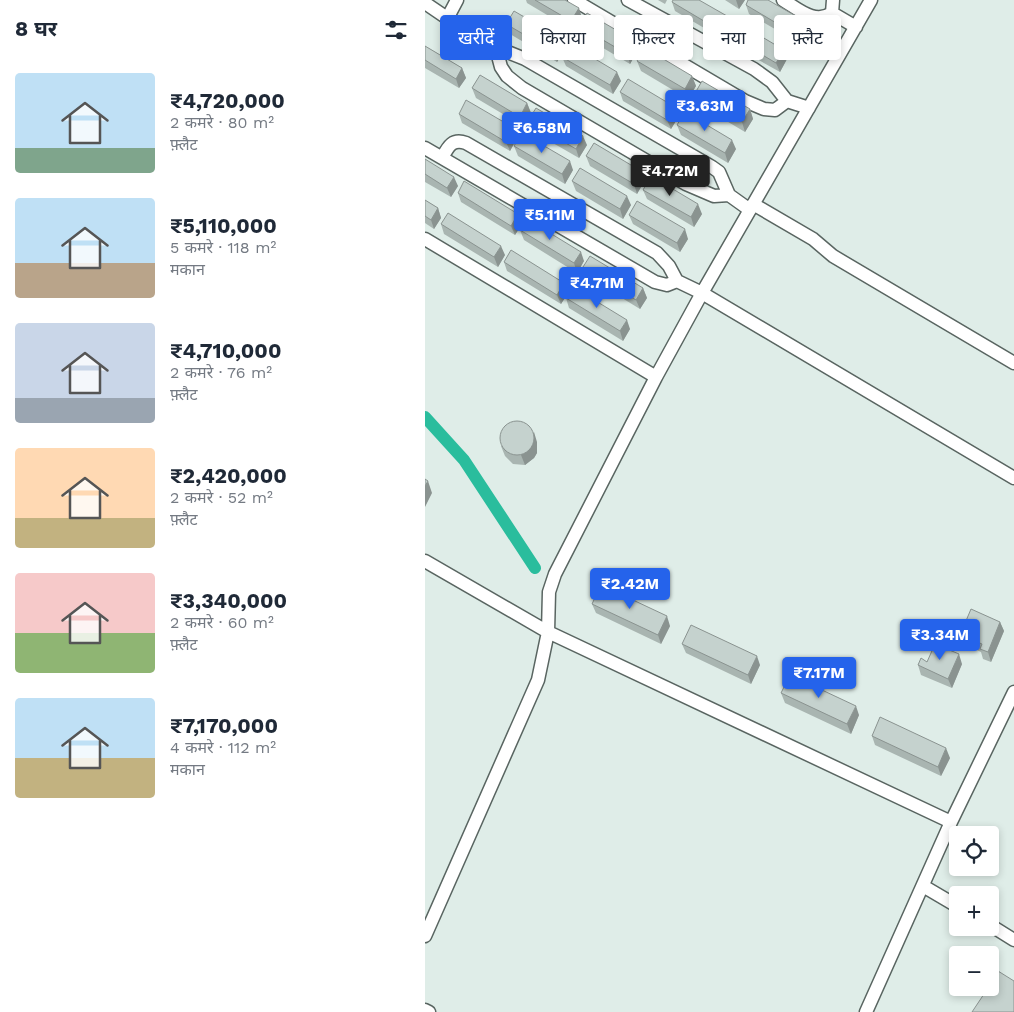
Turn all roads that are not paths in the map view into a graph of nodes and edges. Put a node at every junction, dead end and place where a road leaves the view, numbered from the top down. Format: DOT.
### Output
graph roads {
  1 [pos="457,0"];
  2 [pos="574,0"];
  3 [pos="628,0"];
  4 [pos="783,0"];
  5 [pos="871,0"];
  6 [pos="425,3"];
  7 [pos="833,6"];
  8 [pos="445,15"];
  9 [pos="449,15"];
  10 [pos="856,26"];
  11 [pos="512,54"];
  12 [pos="499,60"];
  13 [pos="787,101"];
  14 [pos="809,108"];
  15 [pos="425,148"];
  16 [pos="442,158"];
  17 [pos="729,195"];
  18 [pos="752,207"];
  19 [pos="425,239"];
  20 [pos="677,281"];
  21 [pos="702,293"];
  22 [pos="1014,362"];
  23 [pos="656,377"];
  24 [pos="1014,478"];
  25 [pos="425,561"];
  26 [pos="548,632"];
  27 [pos="1014,692"];
  28 [pos="951,822"];
  29 [pos="923,886"];
  30 [pos="949,901"];
  31 [pos="999,931"];
  32 [pos="425,936"];
  33 [pos="1014,940"];
  34 [pos="425,1010"];
  35 [pos="429,1012"];
  36 [pos="866,1012"];
  1 -- 9 [label="street"];
  2 -- 13 [label="street"];
  3 -- 13 [label="street"];
  4 -- 7 [label="street"];
  5 -- 10 [label="street"];
  6 -- 8 [label="street"];
  7 -- 10 [label="street"];
  10 -- 14 [label="street"];
  11 -- 17 [label="street"];
  12 -- 17 [label="street"];
  13 -- 14 [label="street"];
  14 -- 18 [label="street"];
  15 -- 16 [label="street"];
  16 -- 20 [label="street"];
  16 -- 20 [label="street"];
  17 -- 18 [label="street"];
  18 -- 21 [label="street"];
  18 -- 22 [label="street"];
  19 -- 23 [label="street"];
  20 -- 21 [label="street"];
  21 -- 23 [label="street"];
  21 -- 24 [label="street"];
  23 -- 26 [label="street"];
  25 -- 26 [label="street"];
  26 -- 28 [label="street"];
  26 -- 32 [label="street"];
  27 -- 28 [label="street"];
  28 -- 29 [label="street"];
  29 -- 30 [label="street"];
  29 -- 36 [label="street"];
  31 -- 33 [label="street"];
  34 -- 35 [label="street"];
}
